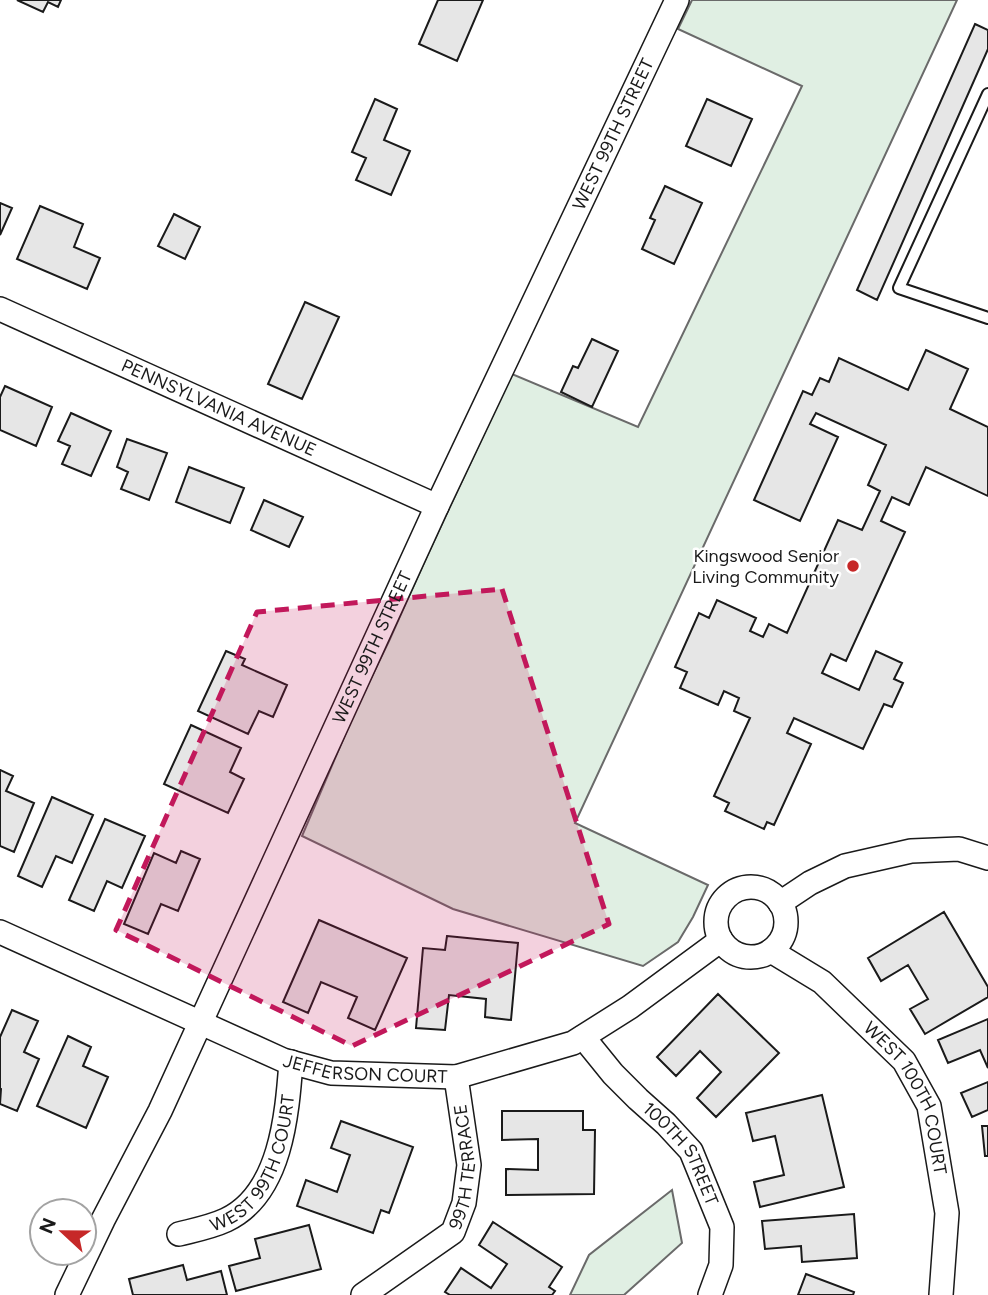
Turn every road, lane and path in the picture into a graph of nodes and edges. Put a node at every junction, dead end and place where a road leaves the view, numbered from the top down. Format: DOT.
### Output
graph roads {
  1 [pos="677,0"];
  2 [pos="988,94"];
  3 [pos="0,309"];
  4 [pos="988,318"];
  5 [pos="437,506"];
  6 [pos="988,858"];
  7 [pos="780,903"];
  8 [pos="0,932"];
  9 [pos="721,940"];
  10 [pos="771,951"];
  11 [pos="201,1023"];
  12 [pos="583,1037"];
  13 [pos="291,1062"];
  14 [pos="456,1077"];
  15 [pos="179,1234"];
  16 [pos="67,1295"];
  17 [pos="363,1295"];
  18 [pos="710,1295"];
  19 [pos="941,1295"];
  1 -- 5 [label="street, WEST 99TH STREET"];
  2 -- 4 [label="lane"];
  3 -- 5 [label="street, PENNSYLVANIA AVENUE"];
  5 -- 11 [label="street, WEST 99TH STREET"];
  6 -- 7 [label="street"];
  7 -- 9 [label="street"];
  7 -- 10 [label="street"];
  8 -- 11 [label="street, JEFFERSON COURT"];
  9 -- 10 [label="street"];
  9 -- 12 [label="street, JEFFERSON COURT"];
  10 -- 19 [label="street, WEST 100TH COURT"];
  11 -- 13 [label="street, JEFFERSON COURT"];
  11 -- 16 [label="street, WEST 99TH STREET"];
  12 -- 14 [label="street, JEFFERSON COURT"];
  12 -- 18 [label="street, 100TH STREET"];
  13 -- 14 [label="street, JEFFERSON COURT"];
  13 -- 15 [label="street, WEST 99TH COURT"];
  14 -- 17 [label="street, 99TH TERRACE"];
}
